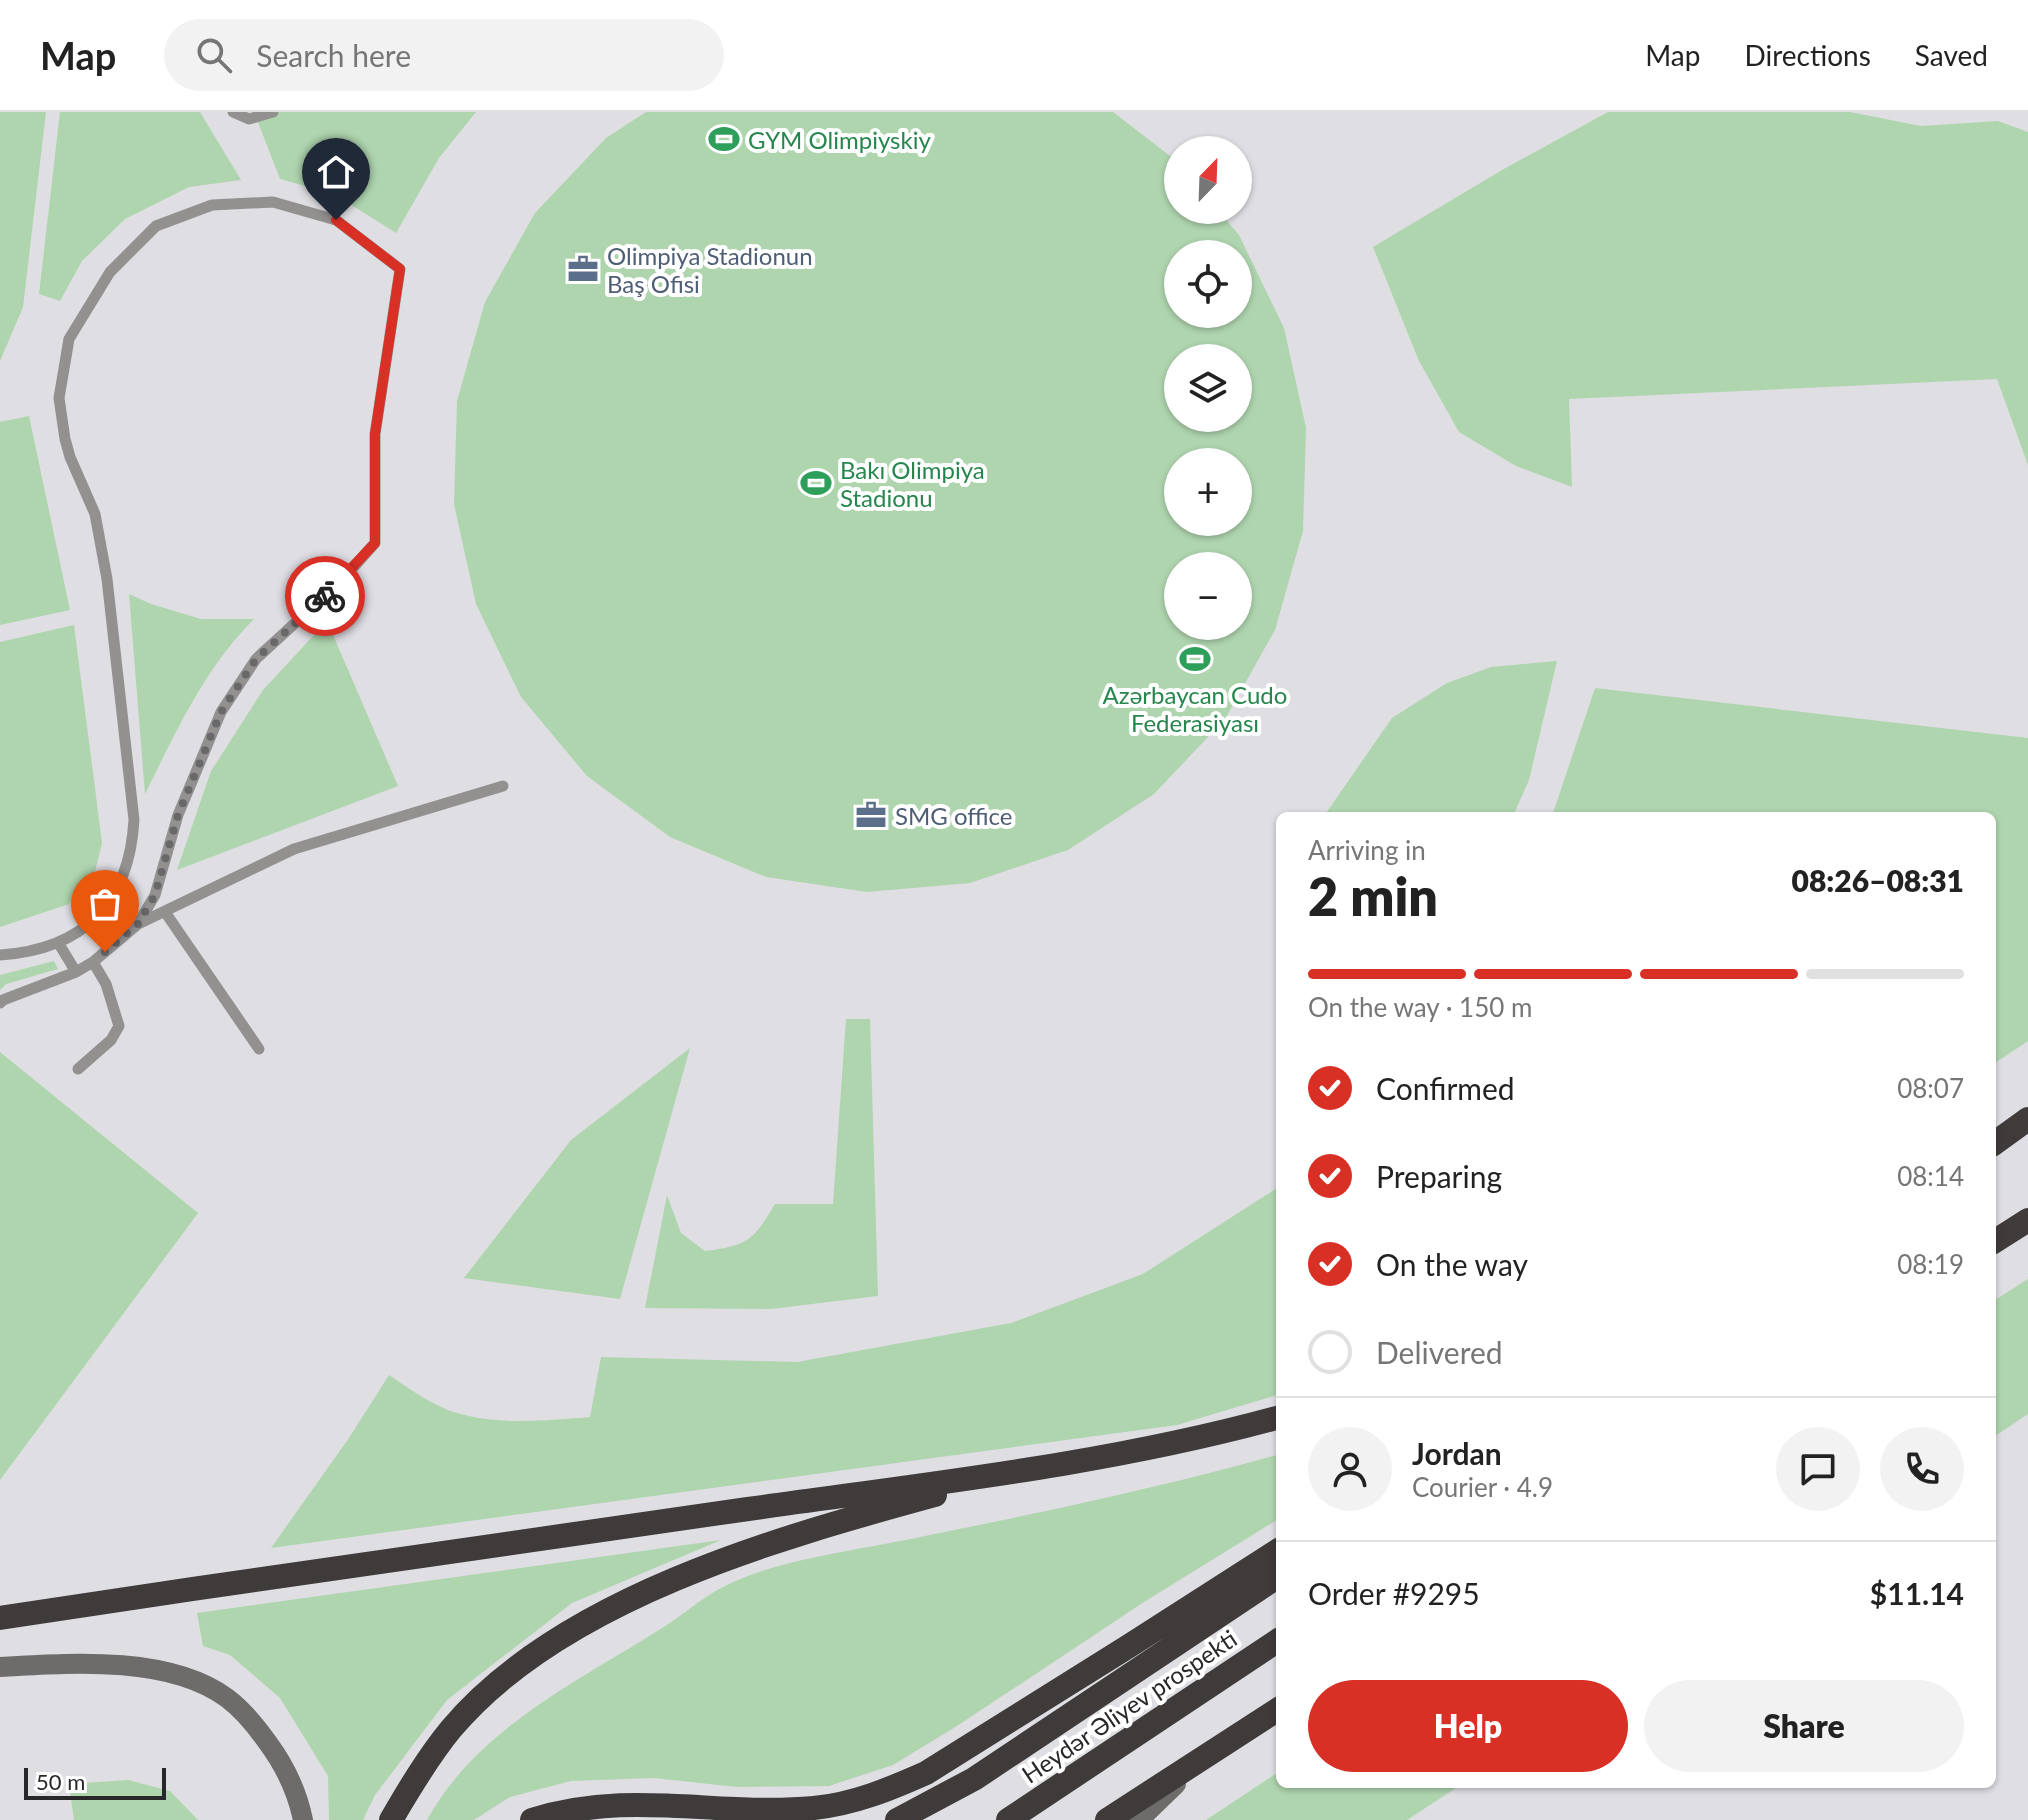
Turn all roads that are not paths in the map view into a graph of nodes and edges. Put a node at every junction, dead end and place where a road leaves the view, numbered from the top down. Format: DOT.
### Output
graph roads {
  1 [pos="233,112"];
  2 [pos="273,112"];
  3 [pos="503,786"];
  4 [pos="165,912"];
  5 [pos="138,924"];
  6 [pos="59,944"];
  7 [pos="0,955"];
  8 [pos="93,962"];
  9 [pos="76,972"];
  10 [pos="0,1003"];
  11 [pos="259,1049"];
  12 [pos="78,1069"];
  13 [pos="2028,1119"];
  14 [pos="1996,1132"];
  15 [pos="1996,1140"];
  16 [pos="2028,1220"];
  17 [pos="1996,1240"];
  18 [pos="1276,1418"];
  19 [pos="1034,1468"];
  20 [pos="1276,1552"];
  21 [pos="1276,1578"];
  22 [pos="0,1618"];
  23 [pos="1276,1642"];
  24 [pos="0,1667"];
  25 [pos="1276,1711"];
  26 [pos="1203,1758"];
  27 [pos="303,1820"];
  28 [pos="391,1820"];
  29 [pos="532,1820"];
  30 [pos="897,1820"];
  31 [pos="1008,1820"];
  32 [pos="1107,1820"];
  33 [pos="1139,1820"];
  1 -- 2 [label="lane"];
  3 -- 4 [label="lane"];
  4 -- 5 [label="lane"];
  4 -- 11 [label="lane"];
  5 -- 6 [label="lane"];
  5 -- 8 [label="lane"];
  6 -- 7 [label="lane"];
  6 -- 9 [label="lane"];
  8 -- 9 [label="lane"];
  8 -- 12 [label="lane"];
  9 -- 10 [label="lane"];
  13 -- 14 [label="highway"];
  13 -- 15 [label="highway"];
  16 -- 17 [label="highway"];
  18 -- 19 [label="highway"];
  19 -- 22 [label="highway"];
  19 -- 28 [label="highway"];
  20 -- 29 [label="highway"];
  21 -- 30 [label="highway"];
  23 -- 31 [label="highway, Heydər Əliyev prospekti"];
  24 -- 27 [label="main road"];
  25 -- 26 [label="highway"];
  26 -- 32 [label="highway"];
  26 -- 33 [label="main road"];
}
